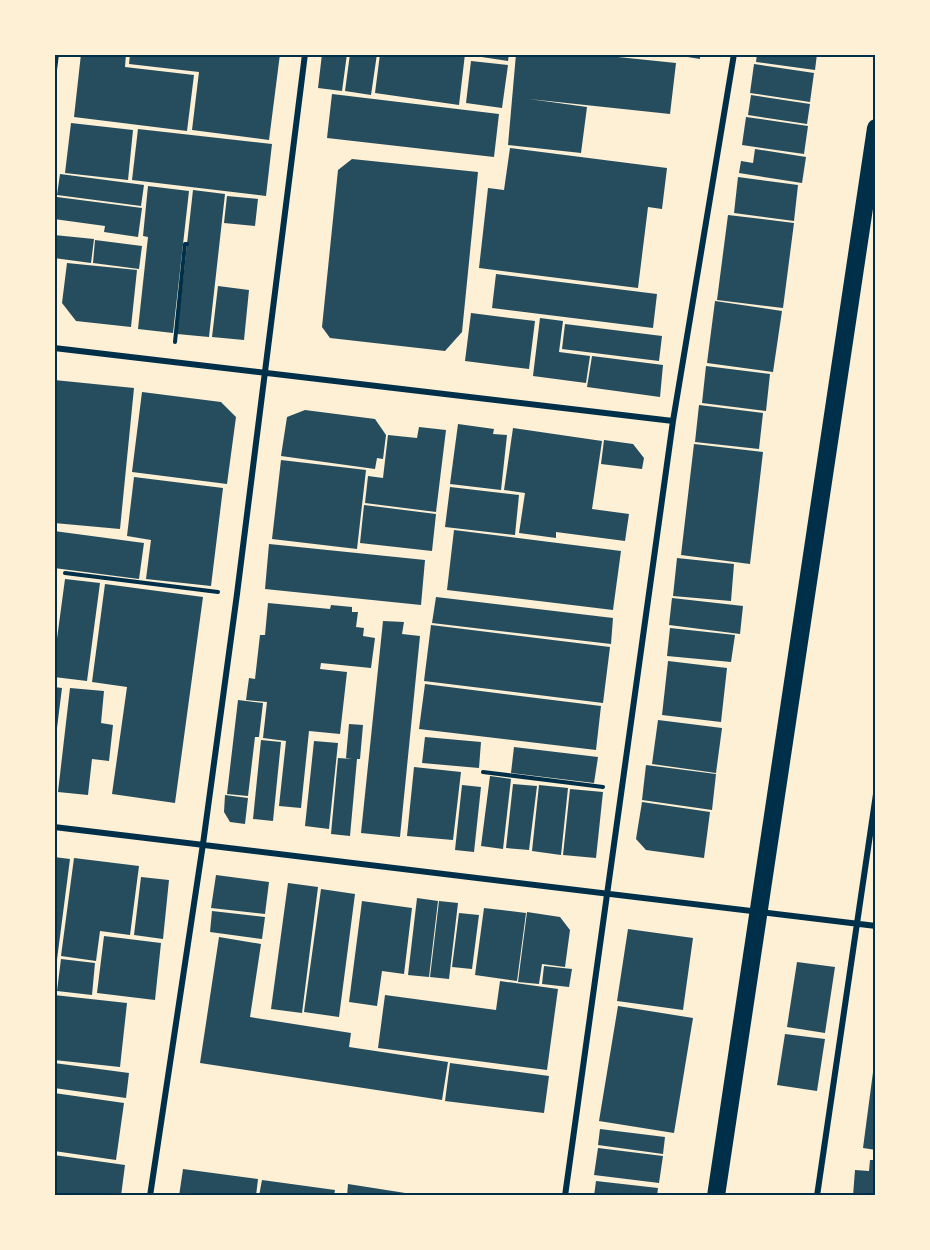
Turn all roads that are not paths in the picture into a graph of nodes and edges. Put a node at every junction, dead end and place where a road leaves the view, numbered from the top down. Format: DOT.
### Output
graph roads {
  1 [pos="56,54"];
  2 [pos="305,54"];
  3 [pos="734,54"];
  4 [pos="54,70"];
  5 [pos="876,128"];
  6 [pos="876,148"];
  7 [pos="868,179"];
  8 [pos="54,348"];
  9 [pos="265,372"];
  10 [pos="673,421"];
  11 [pos="876,794"];
  12 [pos="54,826"];
  13 [pos="203,844"];
  14 [pos="606,894"];
  15 [pos="856,924"];
  16 [pos="876,926"];
  17 [pos="150,1196"];
  18 [pos="565,1196"];
  19 [pos="718,1196"];
  20 [pos="817,1196"];
  1 -- 4 [label="street"];
  2 -- 9 [label="street"];
  3 -- 10 [label="street"];
  5 -- 7 [label="highway"];
  6 -- 7 [label="highway"];
  7 -- 19 [label="highway"];
  8 -- 9 [label="street"];
  9 -- 10 [label="street"];
  9 -- 13 [label="street"];
  10 -- 14 [label="street"];
  11 -- 15 [label="street"];
  12 -- 13 [label="street"];
  13 -- 14 [label="street"];
  13 -- 17 [label="street"];
  14 -- 15 [label="street"];
  14 -- 18 [label="street"];
  15 -- 16 [label="street"];
  15 -- 20 [label="street"];
}
